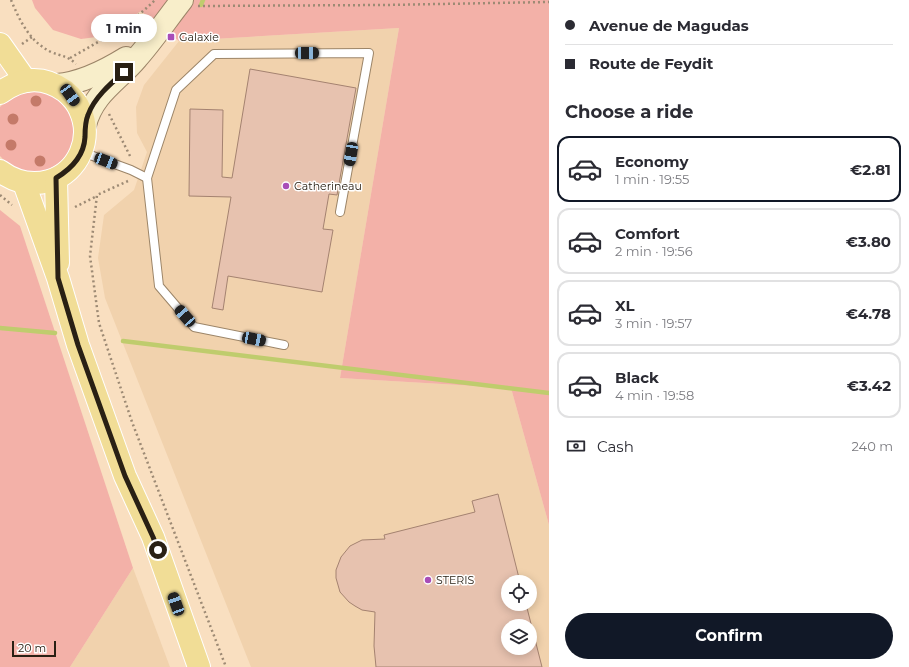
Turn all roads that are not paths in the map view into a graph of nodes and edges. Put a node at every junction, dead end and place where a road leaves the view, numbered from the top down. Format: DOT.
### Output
graph roads {
  1 [pos="180,3"];
  2 [pos="0,44"];
  3 [pos="26,81"];
  4 [pos="57,85"];
  5 [pos="94,87"];
  6 [pos="0,93"];
  7 [pos="85,125"];
  8 [pos="82,152"];
  9 [pos="0,171"];
  10 [pos="56,178"];
  11 [pos="148,178"];
  12 [pos="24,183"];
  13 [pos="340,212"];
  14 [pos="58,278"];
  15 [pos="284,345"];
  16 [pos="125,476"];
  17 [pos="185,667"];
  18 [pos="199,667"];
  1 -- 5 [label="street"];
  2 -- 3 [label="main road"];
  3 -- 4 [label="main road"];
  3 -- 6 [label="main road"];
  4 -- 5 [label="street"];
  4 -- 7 [label="main road"];
  5 -- 7 [label="street"];
  7 -- 8 [label="main road"];
  8 -- 10 [label="main road"];
  8 -- 11 [label="lane"];
  9 -- 12 [label="main road"];
  10 -- 12 [label="main road"];
  10 -- 14 [label="main road"];
  11 -- 13 [label="lane"];
  11 -- 15 [label="lane"];
  12 -- 14 [label="main road"];
  14 -- 16 [label="main road"];
  16 -- 17 [label="main road"];
  16 -- 18 [label="main road"];
}
